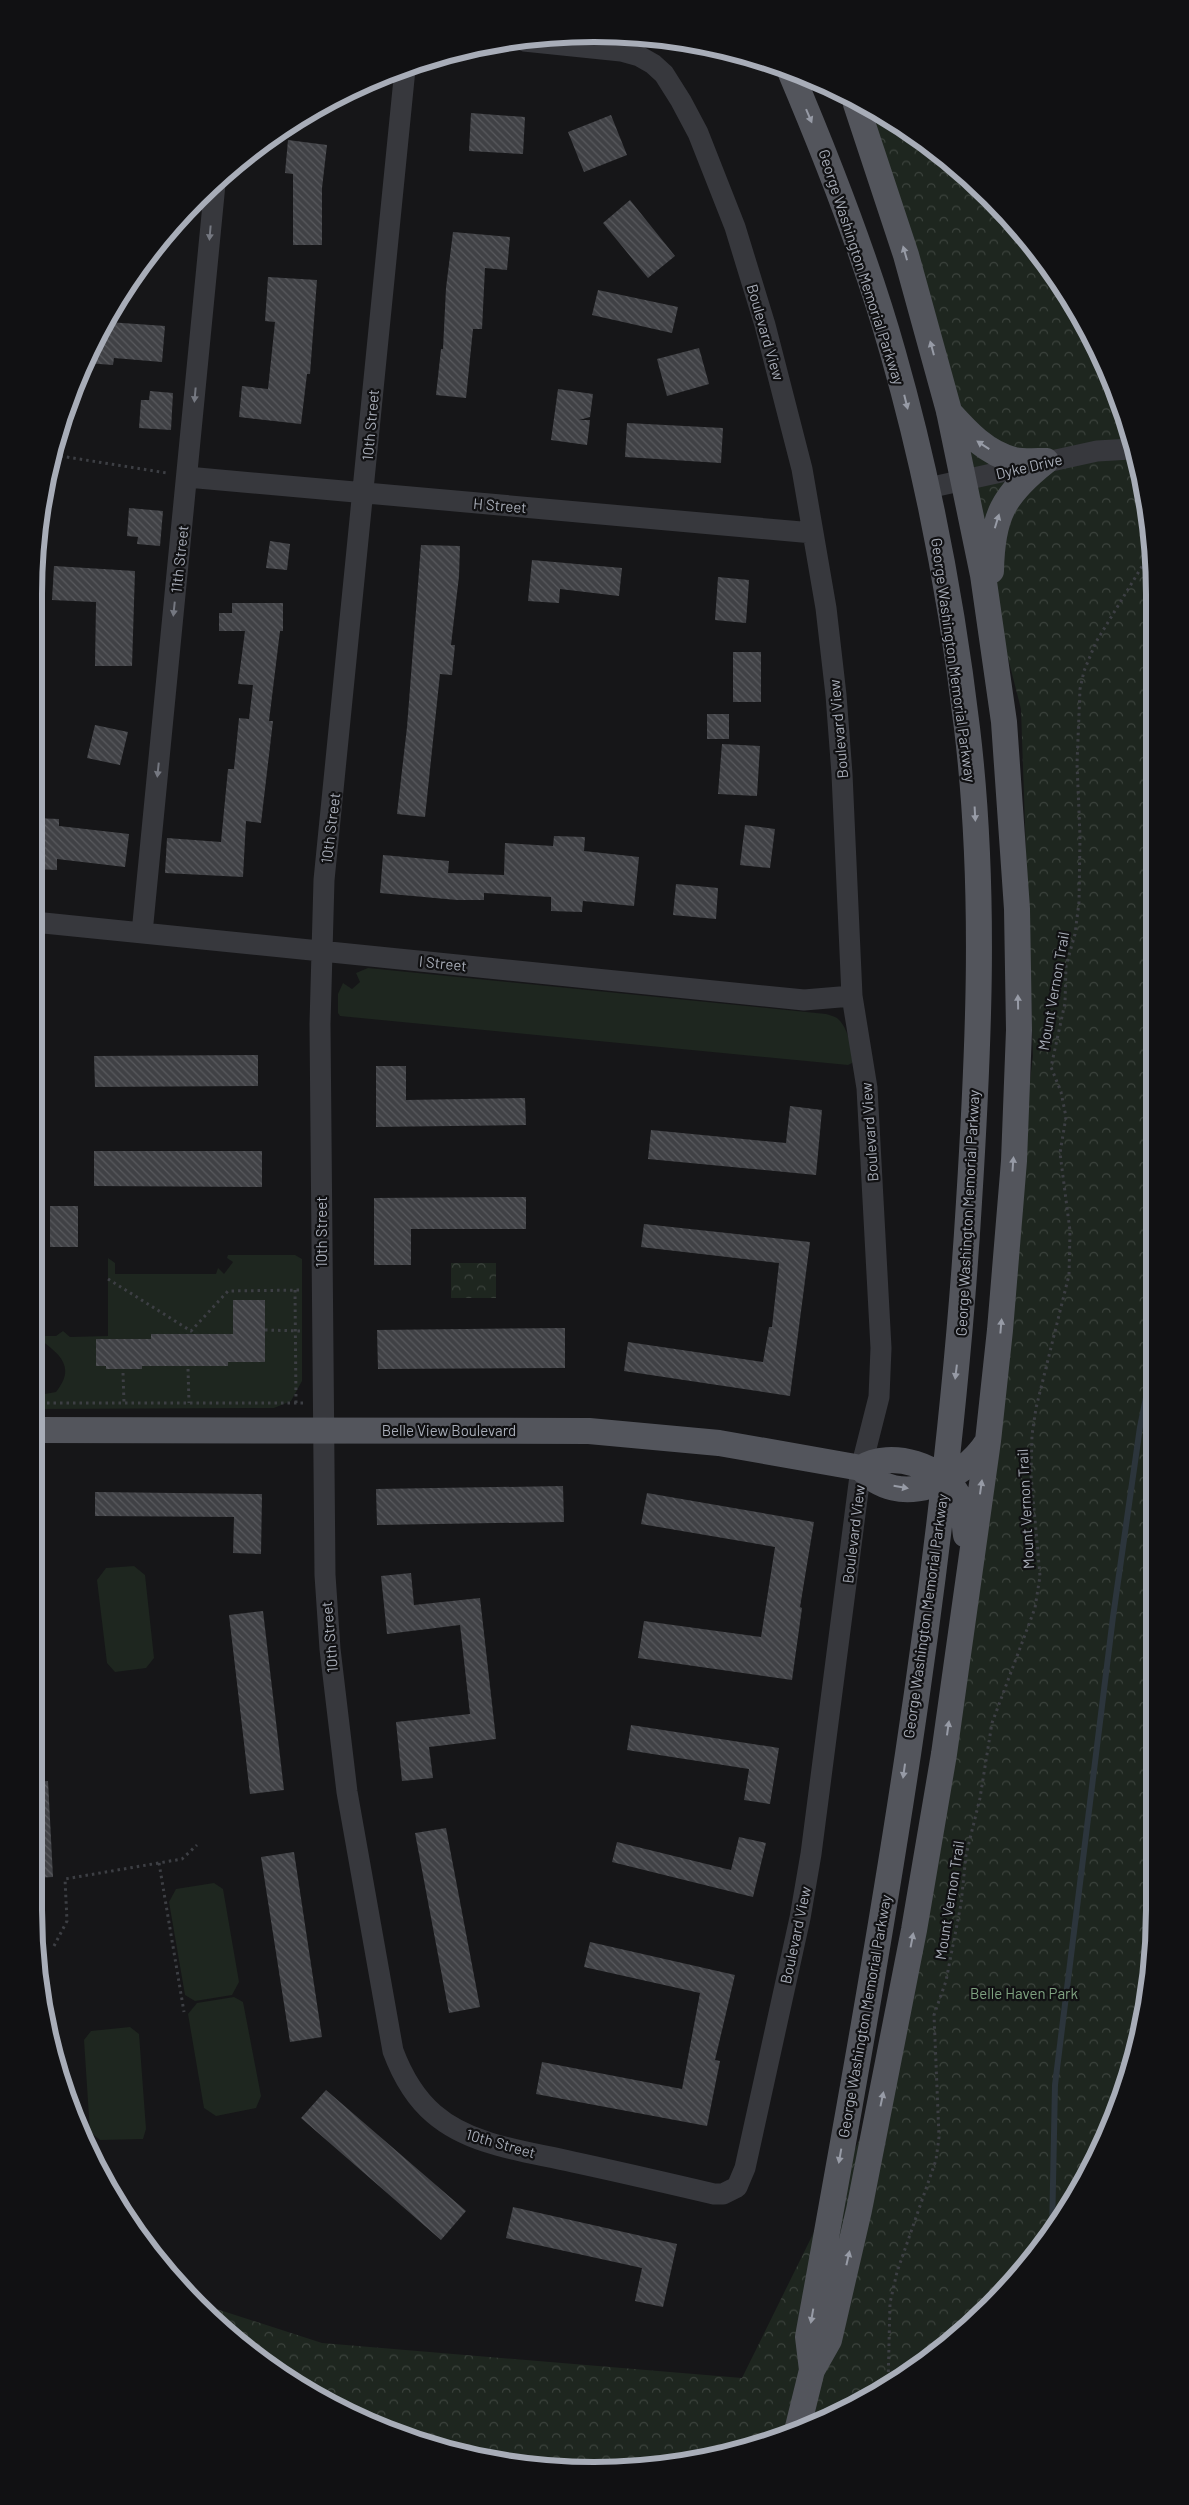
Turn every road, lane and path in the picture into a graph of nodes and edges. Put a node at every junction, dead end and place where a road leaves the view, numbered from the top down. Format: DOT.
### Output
graph roads {
  1 [pos="557,44"];
  2 [pos="404,77"];
  3 [pos="794,80"];
  4 [pos="858,109"];
  5 [pos="214,195"];
  6 [pos="949,411"];
  7 [pos="1127,449"];
  8 [pos="60,456"];
  9 [pos="1046,461"];
  10 [pos="187,477"];
  11 [pos="963,481"];
  12 [pos="928,488"];
  13 [pos="364,494"];
  14 [pos="813,533"];
  15 [pos="1145,559"];
  16 [pos="991,622"];
  17 [pos="42,923"];
  18 [pos="142,933"];
  19 [pos="322,951"];
  20 [pos="852,996"];
  21 [pos="108,1279"];
  22 [pos="265,1330"];
  23 [pos="295,1331"];
  24 [pos="188,1369"];
  25 [pos="123,1373"];
  26 [pos="42,1403"];
  27 [pos="124,1403"];
  28 [pos="189,1403"];
  29 [pos="42,1430"];
  30 [pos="322,1430"];
  31 [pos="988,1440"];
  32 [pos="861,1468"];
  33 [pos="944,1480"];
  34 [pos="970,1570"];
  35 [pos="197,1845"];
  36 [pos="159,1863"];
  37 [pos="54,1946"];
  38 [pos="184,2012"];
  39 [pos="689,2188"];
  40 [pos="812,2370"];
  41 [pos="888,2377"];
  42 [pos="799,2423"];
  1 -- 14 [label="street, Boulevard View"];
  2 -- 13 [label="street, 10th Street"];
  3 -- 12 [label="main road, George Washington Memorial Parkway, one-way"];
  6 -- 4 [label="main road, George Washington Memorial Parkway, one-way"];
  5 -- 10 [label="street, 11th Street, one-way"];
  9 -- 6 [label="main road, one-way"];
  6 -- 11 [label="main road, George Washington Memorial Parkway"];
  7 -- 9 [label="street, Dyke Drive"];
  8 -- 10 [label="path"];
  9 -- 11 [label="street, Dyke Drive"];
  16 -- 9 [label="main road, one-way"];
  10 -- 13 [label="street, H Street"];
  10 -- 18 [label="street, 11th Street, one-way"];
  11 -- 12 [label="street, Dyke Drive"];
  11 -- 16 [label="main road, George Washington Memorial Parkway"];
  12 -- 33 [label="main road, George Washington Memorial Parkway, one-way"];
  13 -- 14 [label="street, H Street"];
  13 -- 19 [label="street, 10th Street"];
  14 -- 20 [label="street, Boulevard View"];
  15 -- 41 [label="path, Mount Vernon Trail"];
  31 -- 16 [label="main road, George Washington Memorial Parkway, one-way"];
  17 -- 18 [label="street, I Street"];
  18 -- 19 [label="street, I Street"];
  19 -- 20 [label="street, I Street"];
  19 -- 30 [label="street, 10th Street"];
  20 -- 32 [label="street, Boulevard View"];
  21 -- 23 [label="path"];
  22 -- 23 [label="path"];
  23 -- 28 [label="path"];
  24 -- 28 [label="path"];
  25 -- 27 [label="path"];
  26 -- 27 [label="path"];
  27 -- 28 [label="path"];
  29 -- 30 [label="main road, Belle View Boulevard"];
  30 -- 32 [label="main road, Belle View Boulevard"];
  30 -- 39 [label="street, 10th Street"];
  31 -- 33 [label="main road"];
  34 -- 31 [label="main road, George Washington Memorial Parkway, one-way"];
  32 -- 33 [label="main road"];
  32 -- 39 [label="street, Boulevard View"];
  33 -- 34 [label="main road"];
  33 -- 40 [label="main road, George Washington Memorial Parkway, one-way"];
  40 -- 34 [label="main road, George Washington Memorial Parkway, one-way"];
  35 -- 36 [label="path"];
  36 -- 37 [label="path"];
  36 -- 38 [label="path"];
  40 -- 42 [label="main road, George Washington Memorial Parkway"];
}
